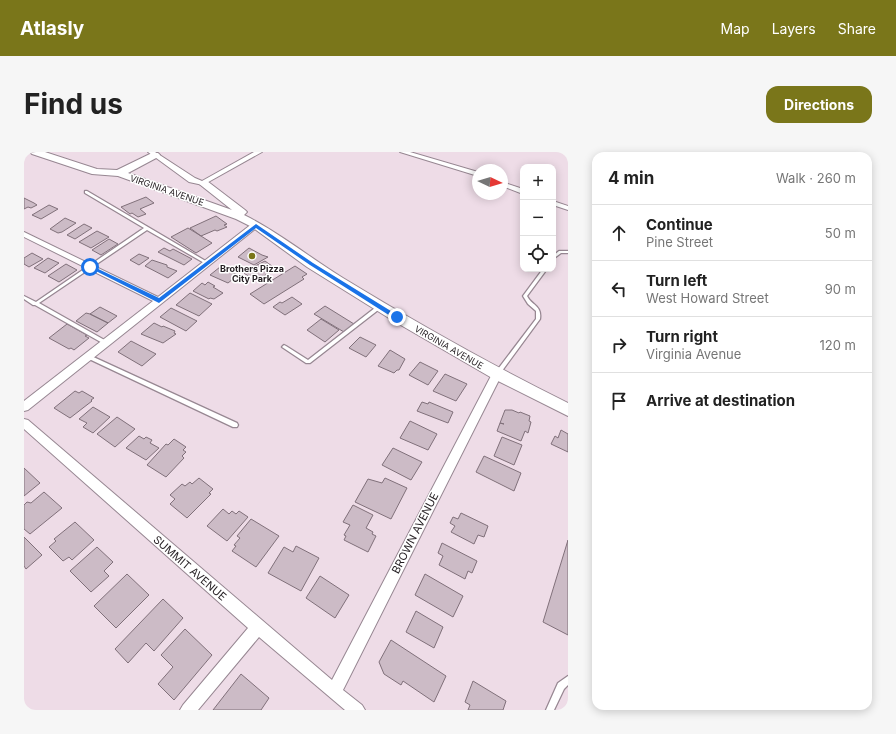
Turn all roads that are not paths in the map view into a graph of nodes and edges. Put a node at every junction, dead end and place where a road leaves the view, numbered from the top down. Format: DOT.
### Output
graph roads {
  1 [pos="35,152"];
  2 [pos="259,152"];
  3 [pos="403,152"];
  4 [pos="153,153"];
  5 [pos="100,162"];
  6 [pos="472,172"];
  7 [pos="118,173"];
  8 [pos="203,183"];
  9 [pos="508,186"];
  10 [pos="520,191"];
  11 [pos="86,192"];
  12 [pos="556,204"];
  13 [pos="568,208"];
  14 [pos="256,226"];
  15 [pos="147,228"];
  16 [pos="24,234"];
  17 [pos="568,252"];
  18 [pos="556,255"];
  19 [pos="207,263"];
  20 [pos="90,267"];
  21 [pos="543,272"];
  22 [pos="24,297"];
  23 [pos="159,301"];
  24 [pos="35,304"];
  25 [pos="380,306"];
  26 [pos="106,343"];
  27 [pos="284,347"];
  28 [pos="89,357"];
  29 [pos="497,374"];
  30 [pos="24,407"];
  31 [pos="568,410"];
  32 [pos="24,423"];
  33 [pos="235,425"];
  34 [pos="258,627"];
  35 [pos="568,680"];
  36 [pos="334,692"];
  37 [pos="188,710"];
  38 [pos="357,710"];
  39 [pos="550,710"];
  1 -- 7 [label="main road, VIRGINIA AVENUE"];
  2 -- 8 [label="street"];
  3 -- 6 [label="street"];
  4 -- 7 [label="main road"];
  4 -- 8 [label="street, VIRGINIA AVENUE"];
  5 -- 7 [label="main road, VIRGINIA AVENUE"];
  7 -- 14 [label="main road, VIRGINIA AVENUE"];
  8 -- 14 [label="main road"];
  9 -- 10 [label="street"];
  11 -- 15 [label="lane"];
  12 -- 13 [label="street"];
  14 -- 19 [label="street"];
  14 -- 25 [label="main road, VIRGINIA AVENUE"];
  15 -- 19 [label="lane"];
  15 -- 20 [label="lane"];
  16 -- 20 [label="street"];
  17 -- 18 [label="lane"];
  19 -- 23 [label="street"];
  20 -- 23 [label="street"];
  20 -- 24 [label="lane"];
  21 -- 29 [label="lane"];
  22 -- 24 [label="lane"];
  23 -- 26 [label="street"];
  24 -- 26 [label="lane"];
  25 -- 27 [label="lane"];
  25 -- 29 [label="main road, VIRGINIA AVENUE"];
  26 -- 28 [label="street"];
  28 -- 30 [label="street"];
  28 -- 33 [label="lane"];
  29 -- 31 [label="main road, VIRGINIA AVENUE"];
  29 -- 36 [label="street, BROWN AVENUE"];
  32 -- 34 [label="street, SUMMIT AVENUE"];
  34 -- 36 [label="street, SUMMIT AVENUE"];
  34 -- 37 [label="street"];
  35 -- 39 [label="lane"];
  36 -- 38 [label="street, SUMMIT AVENUE"];
}
